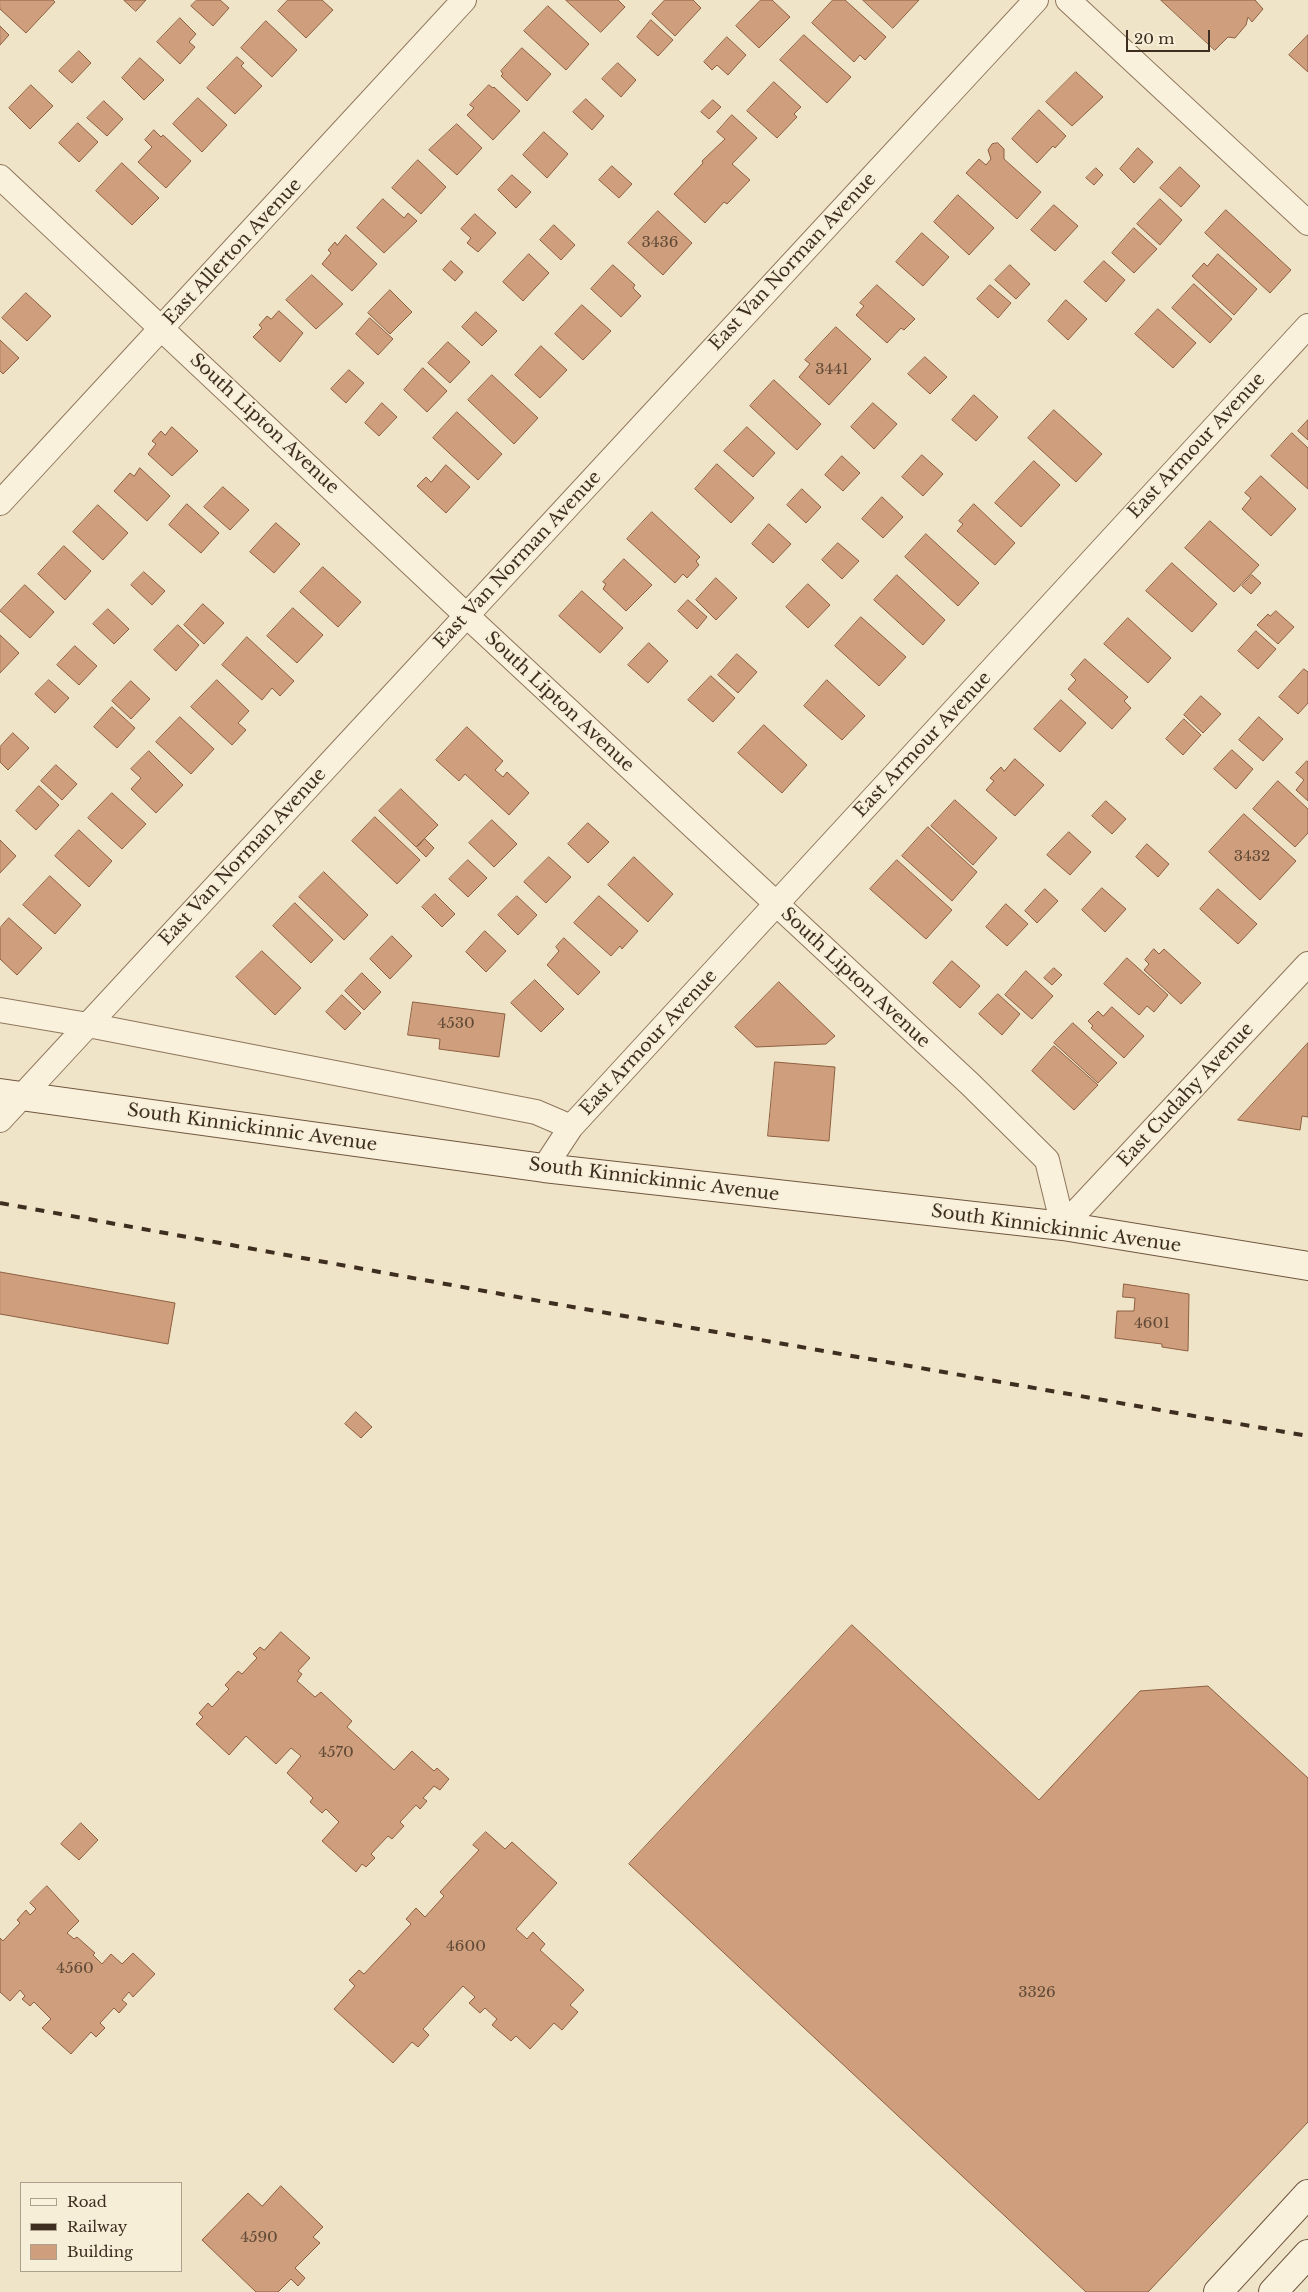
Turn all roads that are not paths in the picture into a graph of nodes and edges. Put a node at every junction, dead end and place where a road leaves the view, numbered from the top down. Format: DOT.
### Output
graph roads {
  1 [pos="464,0"];
  2 [pos="1036,0"];
  3 [pos="1068,0"];
  4 [pos="0,177"];
  5 [pos="1308,223"];
  6 [pos="1308,326"];
  7 [pos="163,328"];
  8 [pos="0,503"];
  9 [pos="466,616"];
  10 [pos="776,906"];
  11 [pos="1308,964"];
  12 [pos="0,1010"];
  13 [pos="88,1025"];
  14 [pos="11,1095"];
  15 [pos="0,1120"];
  16 [pos="571,1127"];
  17 [pos="544,1168"];
  18 [pos="1064,1226"];
  19 [pos="1308,1266"];
  20 [pos="1308,2194"];
  21 [pos="1308,2254"];
  22 [pos="1218,2292"];
  23 [pos="1273,2292"];
  1 -- 7 [label="street, East Allerton Avenue"];
  2 -- 9 [label="street, East Van Norman Avenue"];
  3 -- 5 [label="street"];
  4 -- 7 [label="street, South Lipton Avenue"];
  6 -- 10 [label="street, East Armour Avenue"];
  7 -- 8 [label="street, East Allerton Avenue"];
  7 -- 9 [label="street, South Lipton Avenue"];
  9 -- 10 [label="street, South Lipton Avenue"];
  9 -- 13 [label="street, East Van Norman Avenue"];
  10 -- 16 [label="street, East Armour Avenue"];
  10 -- 18 [label="street, South Lipton Avenue"];
  11 -- 18 [label="street, East Cudahy Avenue"];
  12 -- 13 [label="street"];
  13 -- 14 [label="street, East Van Norman Avenue"];
  13 -- 16 [label="street"];
  14 -- 15 [label="street, East Van Norman Avenue"];
  14 -- 17 [label="street, South Kinnickinnic Avenue"];
  16 -- 17 [label="street, East Armour Avenue"];
  17 -- 18 [label="street, South Kinnickinnic Avenue"];
  18 -- 19 [label="street, South Kinnickinnic Avenue"];
  20 -- 22 [label="street"];
  21 -- 23 [label="street"];
}
